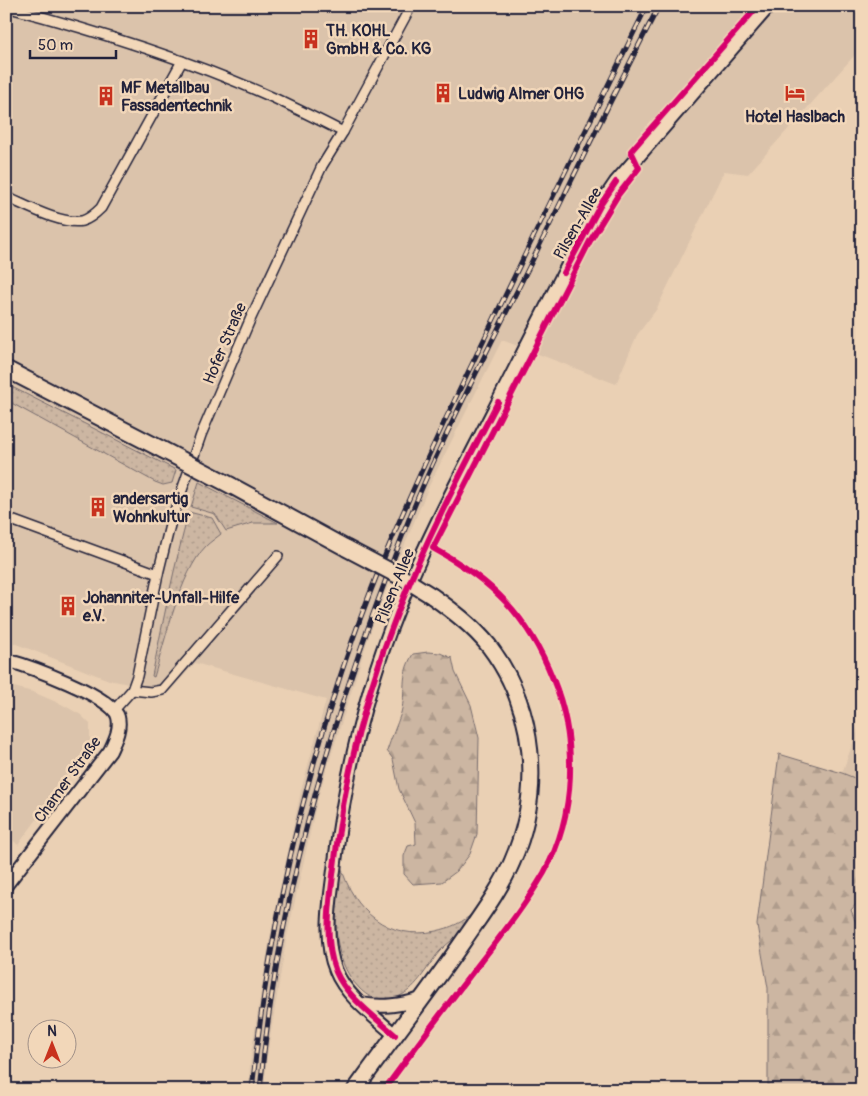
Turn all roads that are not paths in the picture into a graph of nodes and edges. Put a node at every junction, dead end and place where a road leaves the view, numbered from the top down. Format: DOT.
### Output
graph roads {
  1 [pos="411,6"];
  2 [pos="769,6"];
  3 [pos="6,7"];
  4 [pos="182,61"];
  5 [pos="343,132"];
  6 [pos="6,197"];
  7 [pos="6,369"];
  8 [pos="6,518"];
  9 [pos="278,556"];
  10 [pos="158,574"];
  11 [pos="6,660"];
  12 [pos="132,690"];
  13 [pos="115,709"];
  14 [pos="6,885"];
  15 [pos="422,998"];
  16 [pos="361,1004"];
  17 [pos="395,1035"];
  18 [pos="355,1090"];
  1 -- 5 [label="street, Hofer Straße"];
  2 -- 16 [label="street, Pilsen-Allee"];
  3 -- 4 [label="street"];
  4 -- 5 [label="street"];
  4 -- 6 [label="street"];
  5 -- 10 [label="street, Hofer Straße"];
  7 -- 15 [label="main road, Pilsen-Allee, bridge"];
  8 -- 10 [label="street"];
  9 -- 12 [label="street"];
  10 -- 12 [label="street, Hofer Straße"];
  11 -- 13 [label="street"];
  12 -- 13 [label="street, Hofer Straße"];
  13 -- 14 [label="street, Chamer Straße"];
  15 -- 16 [label="street"];
  15 -- 17 [label="main road, Pilsen-Allee"];
  16 -- 17 [label="street, Pilsen-Allee"];
  17 -- 18 [label="main road, Pilsen-Allee"];
}
